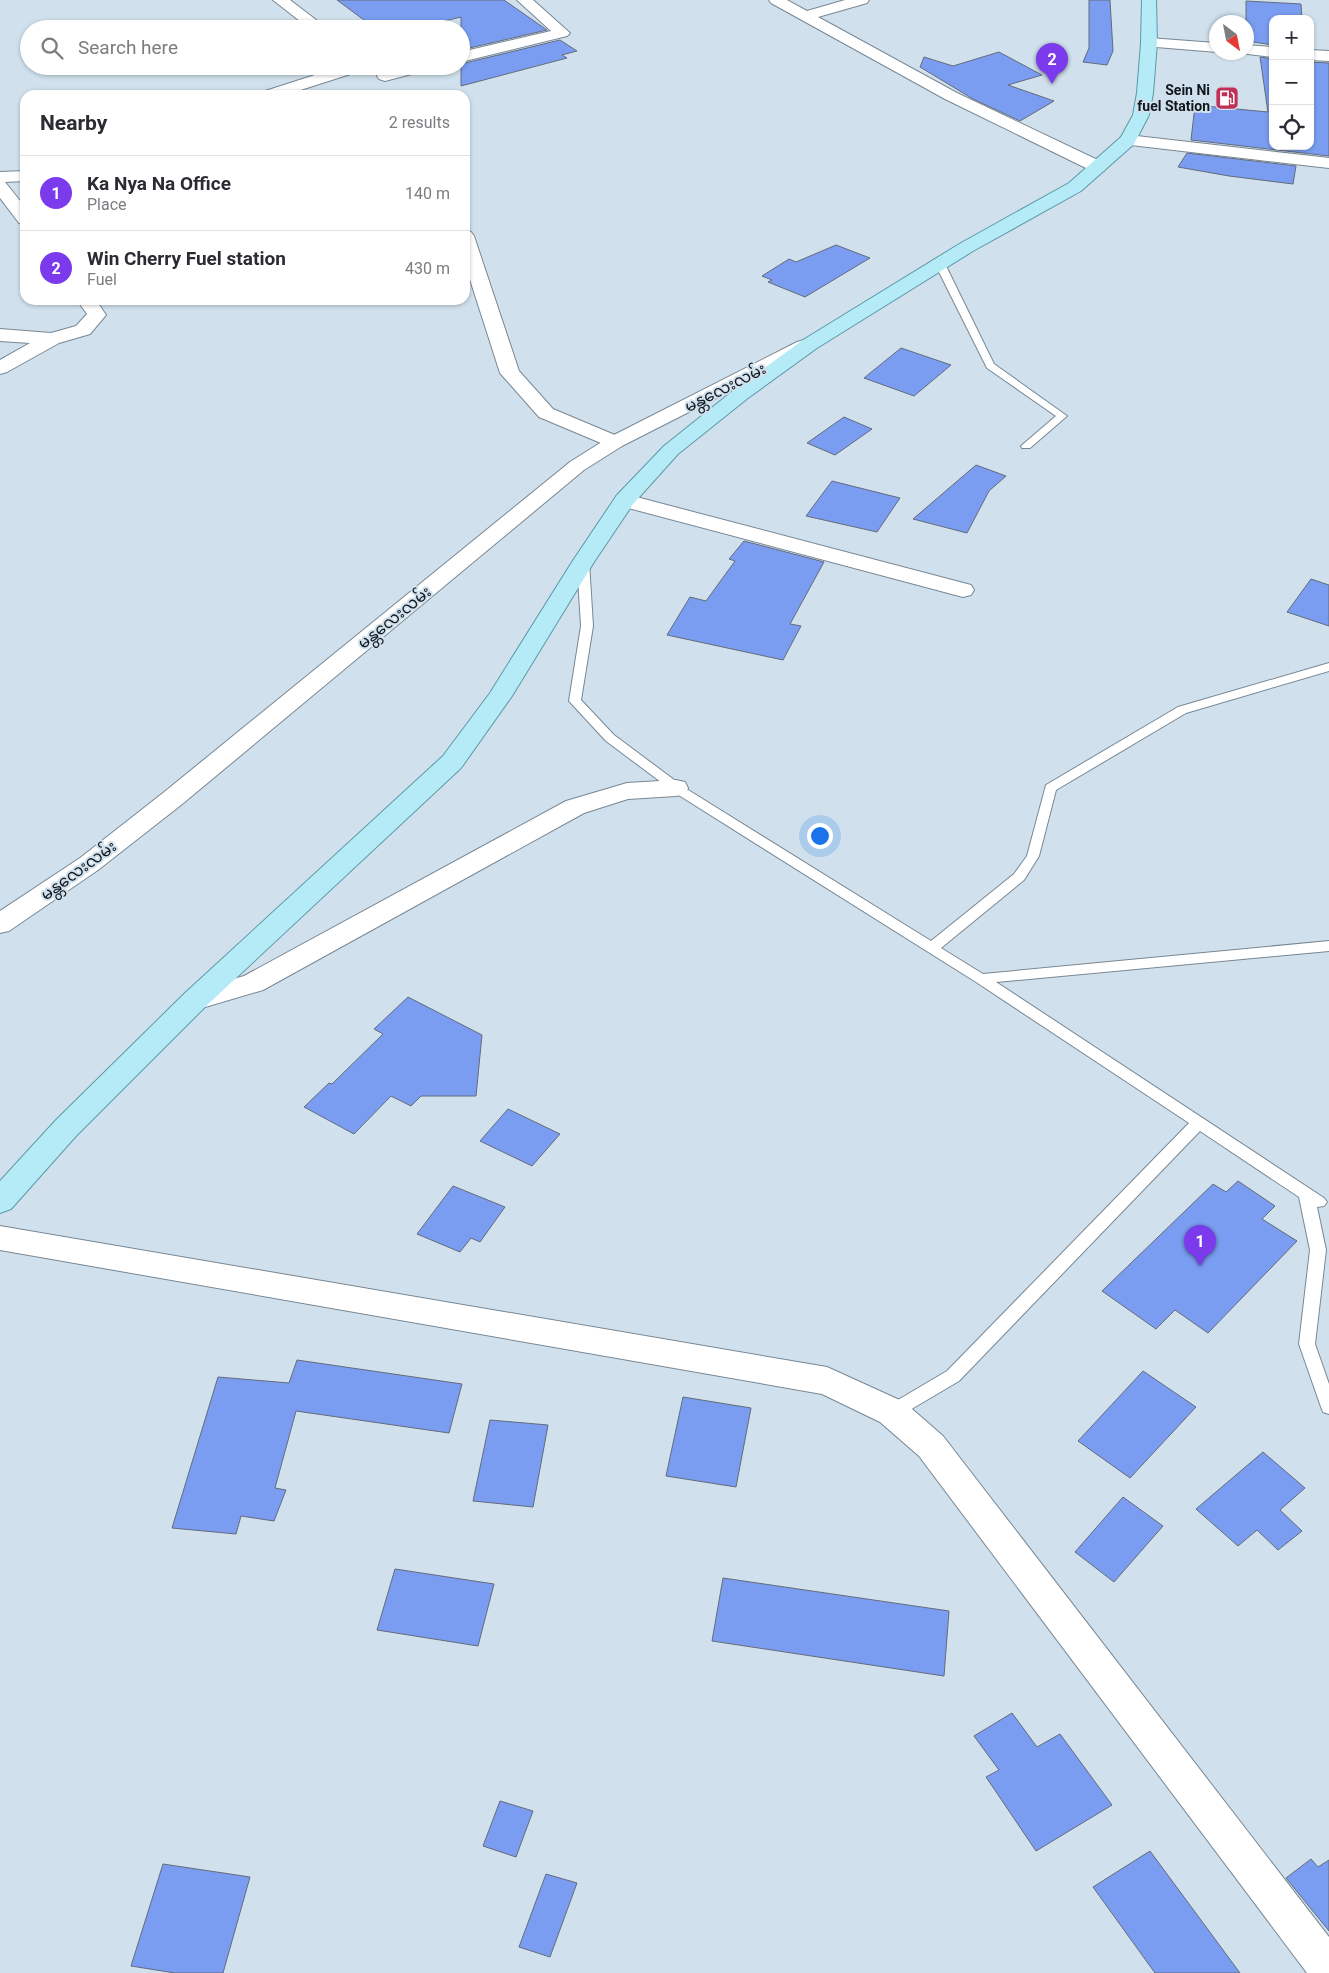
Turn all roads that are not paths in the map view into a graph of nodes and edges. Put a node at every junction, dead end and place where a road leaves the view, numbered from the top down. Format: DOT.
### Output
graph roads {
  1 [pos="280,0"];
  2 [pos="524,0"];
  3 [pos="776,0"];
  4 [pos="862,0"];
  5 [pos="1149,0"];
  6 [pos="805,16"];
  7 [pos="308,20"];
  8 [pos="1149,43"];
  9 [pos="1209,47"];
  10 [pos="1254,51"];
  11 [pos="1269,52"];
  12 [pos="1314,55"];
  13 [pos="470,56"];
  14 [pos="1329,56"];
  15 [pos="331,75"];
  16 [pos="381,75"];
  17 [pos="402,75"];
  18 [pos="284,90"];
  19 [pos="1128,140"];
  20 [pos="1329,164"];
  21 [pos="1098,167"];
  22 [pos="20,178"];
  23 [pos="2,185"];
  24 [pos="20,212"];
  25 [pos="470,251"];
  26 [pos="940,264"];
  27 [pos="90,305"];
  28 [pos="0,334"];
  29 [pos="52,339"];
  30 [pos="810,344"];
  31 [pos="0,368"];
  32 [pos="615,442"];
  33 [pos="1026,446"];
  34 [pos="625,500"];
  35 [pos="583,562"];
  36 [pos="963,590"];
  37 [pos="1329,667"];
  38 [pos="676,788"];
  39 [pos="0,924"];
  40 [pos="1329,946"];
  41 [pos="932,948"];
  42 [pos="981,979"];
  43 [pos="195,1000"];
  44 [pos="1199,1122"];
  45 [pos="1306,1193"];
  46 [pos="0,1201"];
  47 [pos="1320,1202"];
  48 [pos="0,1238"];
  49 [pos="1329,1407"];
  50 [pos="892,1412"];
  51 [pos="1329,1970"];
  1 -- 7 [label="street"];
  2 -- 13 [label="street"];
  3 -- 6 [label="street"];
  4 -- 6 [label="street"];
  5 -- 8 [label="main road"];
  6 -- 21 [label="street"];
  8 -- 9 [label="street"];
  8 -- 19 [label="main road"];
  10 -- 11 [label="street"];
  12 -- 14 [label="street"];
  15 -- 18 [label="street"];
  16 -- 17 [label="street"];
  19 -- 20 [label="street"];
  19 -- 21 [label="main road"];
  21 -- 26 [label="main road"];
  22 -- 23 [label="street"];
  23 -- 24 [label="street"];
  25 -- 32 [label="street"];
  26 -- 30 [label="main road"];
  26 -- 33 [label="lane"];
  27 -- 29 [label="street"];
  28 -- 29 [label="street"];
  29 -- 31 [label="street"];
  30 -- 32 [label="street, မန္တလေးလမ်း"];
  30 -- 34 [label="main road"];
  32 -- 39 [label="street, မန္တလေးလမ်း"];
  34 -- 35 [label="main road"];
  34 -- 36 [label="street"];
  35 -- 38 [label="lane"];
  35 -- 43 [label="main road"];
  37 -- 41 [label="lane"];
  38 -- 41 [label="lane"];
  38 -- 43 [label="street"];
  40 -- 42 [label="lane"];
  41 -- 42 [label="lane"];
  42 -- 44 [label="lane"];
  43 -- 46 [label="main road"];
  44 -- 45 [label="lane"];
  44 -- 50 [label="lane"];
  45 -- 47 [label="lane"];
  45 -- 49 [label="lane"];
  48 -- 50 [label="street"];
  50 -- 51 [label="street"];
}
